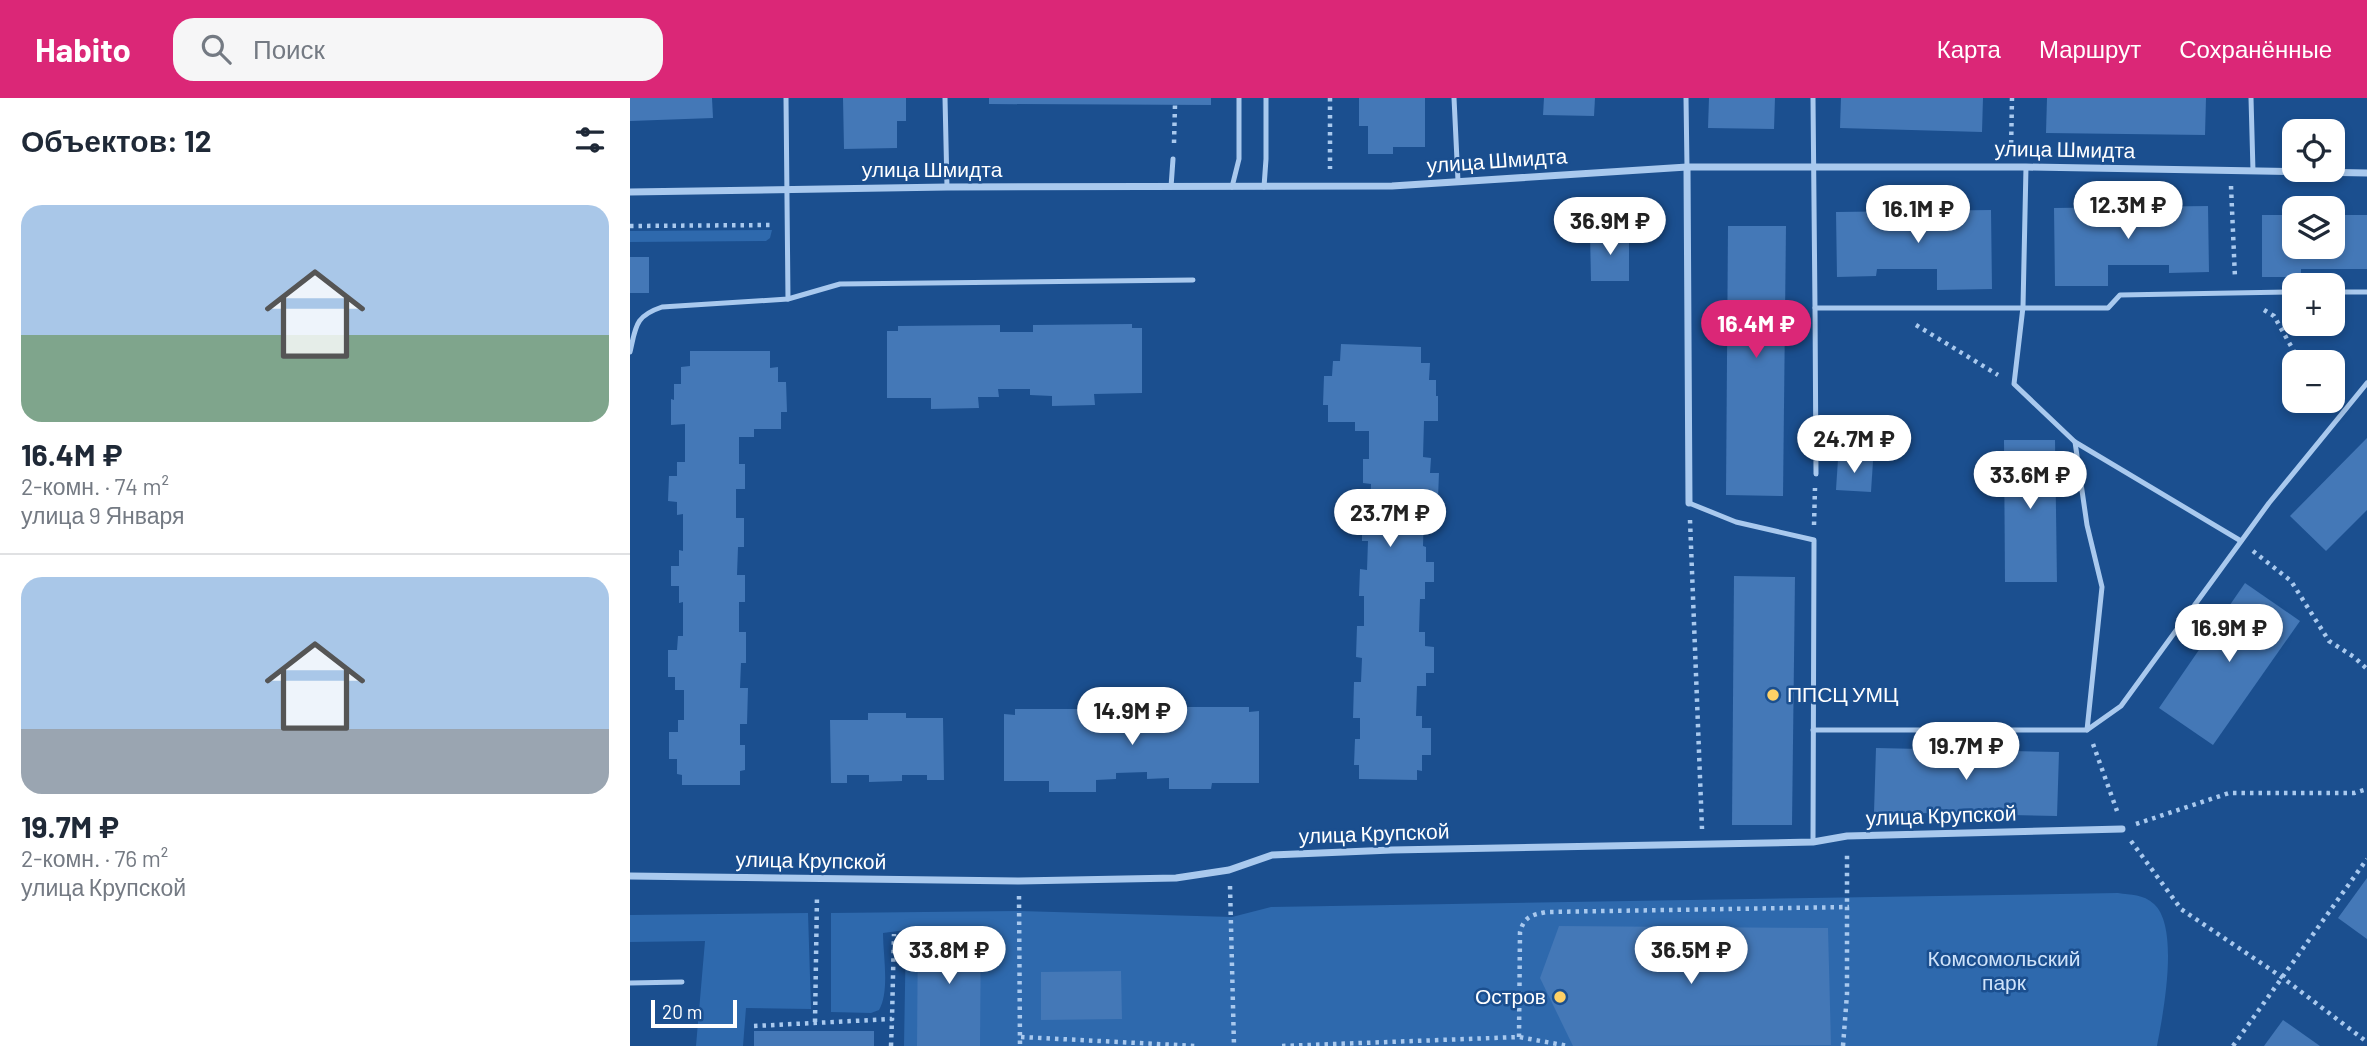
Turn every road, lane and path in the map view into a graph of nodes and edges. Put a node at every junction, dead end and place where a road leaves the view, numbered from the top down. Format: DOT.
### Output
graph roads {
  1 [pos="786,98"];
  2 [pos="945,98"];
  3 [pos="1239,98"];
  4 [pos="1266,98"];
  5 [pos="1329,98"];
  6 [pos="1454,98"];
  7 [pos="1686,98"];
  8 [pos="1814,98"];
  9 [pos="2012,98"];
  10 [pos="2250,98"];
  11 [pos="1175,105"];
  12 [pos="1173,159"];
  13 [pos="1687,167"];
  14 [pos="1814,167"];
  15 [pos="2011,167"];
  16 [pos="2026,167"];
  17 [pos="2231,171"];
  18 [pos="2253,171"];
  19 [pos="2367,173"];
  20 [pos="1458,181"];
  21 [pos="947,187"];
  22 [pos="1171,187"];
  23 [pos="1233,187"];
  24 [pos="1264,187"];
  25 [pos="1331,187"];
  26 [pos="786,189"];
  27 [pos="630,192"];
  28 [pos="786,225"];
  29 [pos="630,226"];
  30 [pos="1193,280"];
  31 [pos="2235,292"];
  32 [pos="2282,292"];
  33 [pos="2345,292"];
  34 [pos="2367,292"];
  35 [pos="789,299"];
  36 [pos="2023,307"];
  37 [pos="1815,308"];
  38 [pos="1887,309"];
  39 [pos="2294,350"];
  40 [pos="630,352"];
  41 [pos="2367,383"];
  42 [pos="2014,384"];
  43 [pos="2075,442"];
  44 [pos="1815,474"];
  45 [pos="1689,503"];
  46 [pos="1814,540"];
  47 [pos="2241,541"];
  48 [pos="2367,669"];
  49 [pos="1813,730"];
  50 [pos="2087,730"];
  51 [pos="2367,789"];
  52 [pos="2122,829"];
  53 [pos="1847,836"];
  54 [pos="1813,842"];
  55 [pos="1703,844"];
  56 [pos="2367,859"];
  57 [pos="1229,870"];
  58 [pos="630,876"];
  59 [pos="817,877"];
  60 [pos="1019,881"];
  61 [pos="1849,907"];
  62 [pos="894,934"];
  63 [pos="2283,978"];
  64 [pos="681,982"];
  65 [pos="630,983"];
  66 [pos="892,1019"];
  67 [pos="815,1022"];
  68 [pos="754,1026"];
  69 [pos="1021,1037"];
  70 [pos="1519,1037"];
  71 [pos="2367,1042"];
  72 [pos="891,1046"];
  73 [pos="1020,1046"];
  74 [pos="1026,1046"];
  75 [pos="1196,1046"];
  76 [pos="1234,1046"];
  77 [pos="1282,1046"];
  78 [pos="1568,1046"];
  79 [pos="1843,1046"];
  80 [pos="2233,1046"];
  1 -- 26 [label="lane"];
  2 -- 21 [label="lane"];
  3 -- 23 [label="lane"];
  4 -- 24 [label="lane"];
  5 -- 25 [label="path"];
  6 -- 20 [label="lane"];
  7 -- 13 [label="lane"];
  8 -- 14 [label="lane"];
  9 -- 15 [label="path"];
  10 -- 18 [label="lane"];
  11 -- 12 [label="path"];
  12 -- 22 [label="lane"];
  13 -- 14 [label="street, улица Шмидта"];
  13 -- 20 [label="street, улица Шмидта"];
  13 -- 45 [label="street"];
  14 -- 15 [label="street, улица Шмидта"];
  14 -- 37 [label="lane"];
  15 -- 16 [label="street, улица Шмидта"];
  16 -- 17 [label="street, улица Шмидта"];
  16 -- 36 [label="lane"];
  17 -- 18 [label="street, улица Шмидта"];
  17 -- 31 [label="path"];
  18 -- 19 [label="street, улица Шмидта"];
  20 -- 25 [label="street, улица Шмидта"];
  21 -- 22 [label="street, улица Шмидта"];
  21 -- 26 [label="street, улица Шмидта"];
  22 -- 23 [label="street, улица Шмидта"];
  23 -- 24 [label="street, улица Шмидта"];
  24 -- 25 [label="street, улица Шмидта"];
  26 -- 27 [label="street, улица Шмидта"];
  26 -- 28 [label="lane"];
  28 -- 29 [label="path"];
  28 -- 35 [label="lane"];
  30 -- 35 [label="lane"];
  31 -- 32 [label="lane"];
  31 -- 36 [label="lane"];
  31 -- 39 [label="path"];
  33 -- 34 [label="lane"];
  35 -- 40 [label="lane"];
  36 -- 38 [label="lane"];
  36 -- 42 [label="lane"];
  37 -- 38 [label="lane"];
  37 -- 44 [label="lane"];
  38 -- 42 [label="path"];
  41 -- 47 [label="lane"];
  42 -- 43 [label="lane"];
  43 -- 47 [label="lane"];
  43 -- 50 [label="lane"];
  44 -- 46 [label="path"];
  45 -- 46 [label="lane"];
  45 -- 55 [label="path"];
  46 -- 49 [label="lane"];
  47 -- 48 [label="path"];
  47 -- 50 [label="lane"];
  49 -- 50 [label="lane"];
  49 -- 54 [label="lane"];
  50 -- 52 [label="path"];
  51 -- 52 [label="path"];
  52 -- 53 [label="street, улица Крупской"];
  52 -- 63 [label="path"];
  53 -- 54 [label="street, улица Крупской"];
  53 -- 61 [label="path"];
  54 -- 55 [label="street, улица Крупской"];
  55 -- 57 [label="street, улица Крупской"];
  56 -- 63 [label="path"];
  57 -- 60 [label="street, улица Крупской"];
  57 -- 76 [label="path"];
  58 -- 59 [label="street, улица Крупской"];
  59 -- 60 [label="street, улица Крупской"];
  59 -- 67 [label="path"];
  60 -- 69 [label="path"];
  61 -- 70 [label="path"];
  61 -- 79 [label="path"];
  62 -- 66 [label="path"];
  63 -- 71 [label="path"];
  63 -- 80 [label="path"];
  64 -- 65 [label="lane"];
  66 -- 67 [label="path"];
  66 -- 72 [label="path"];
  67 -- 68 [label="path"];
  69 -- 73 [label="path"];
  69 -- 74 [label="path"];
  69 -- 75 [label="path"];
  70 -- 77 [label="path"];
  70 -- 78 [label="path"];
}
